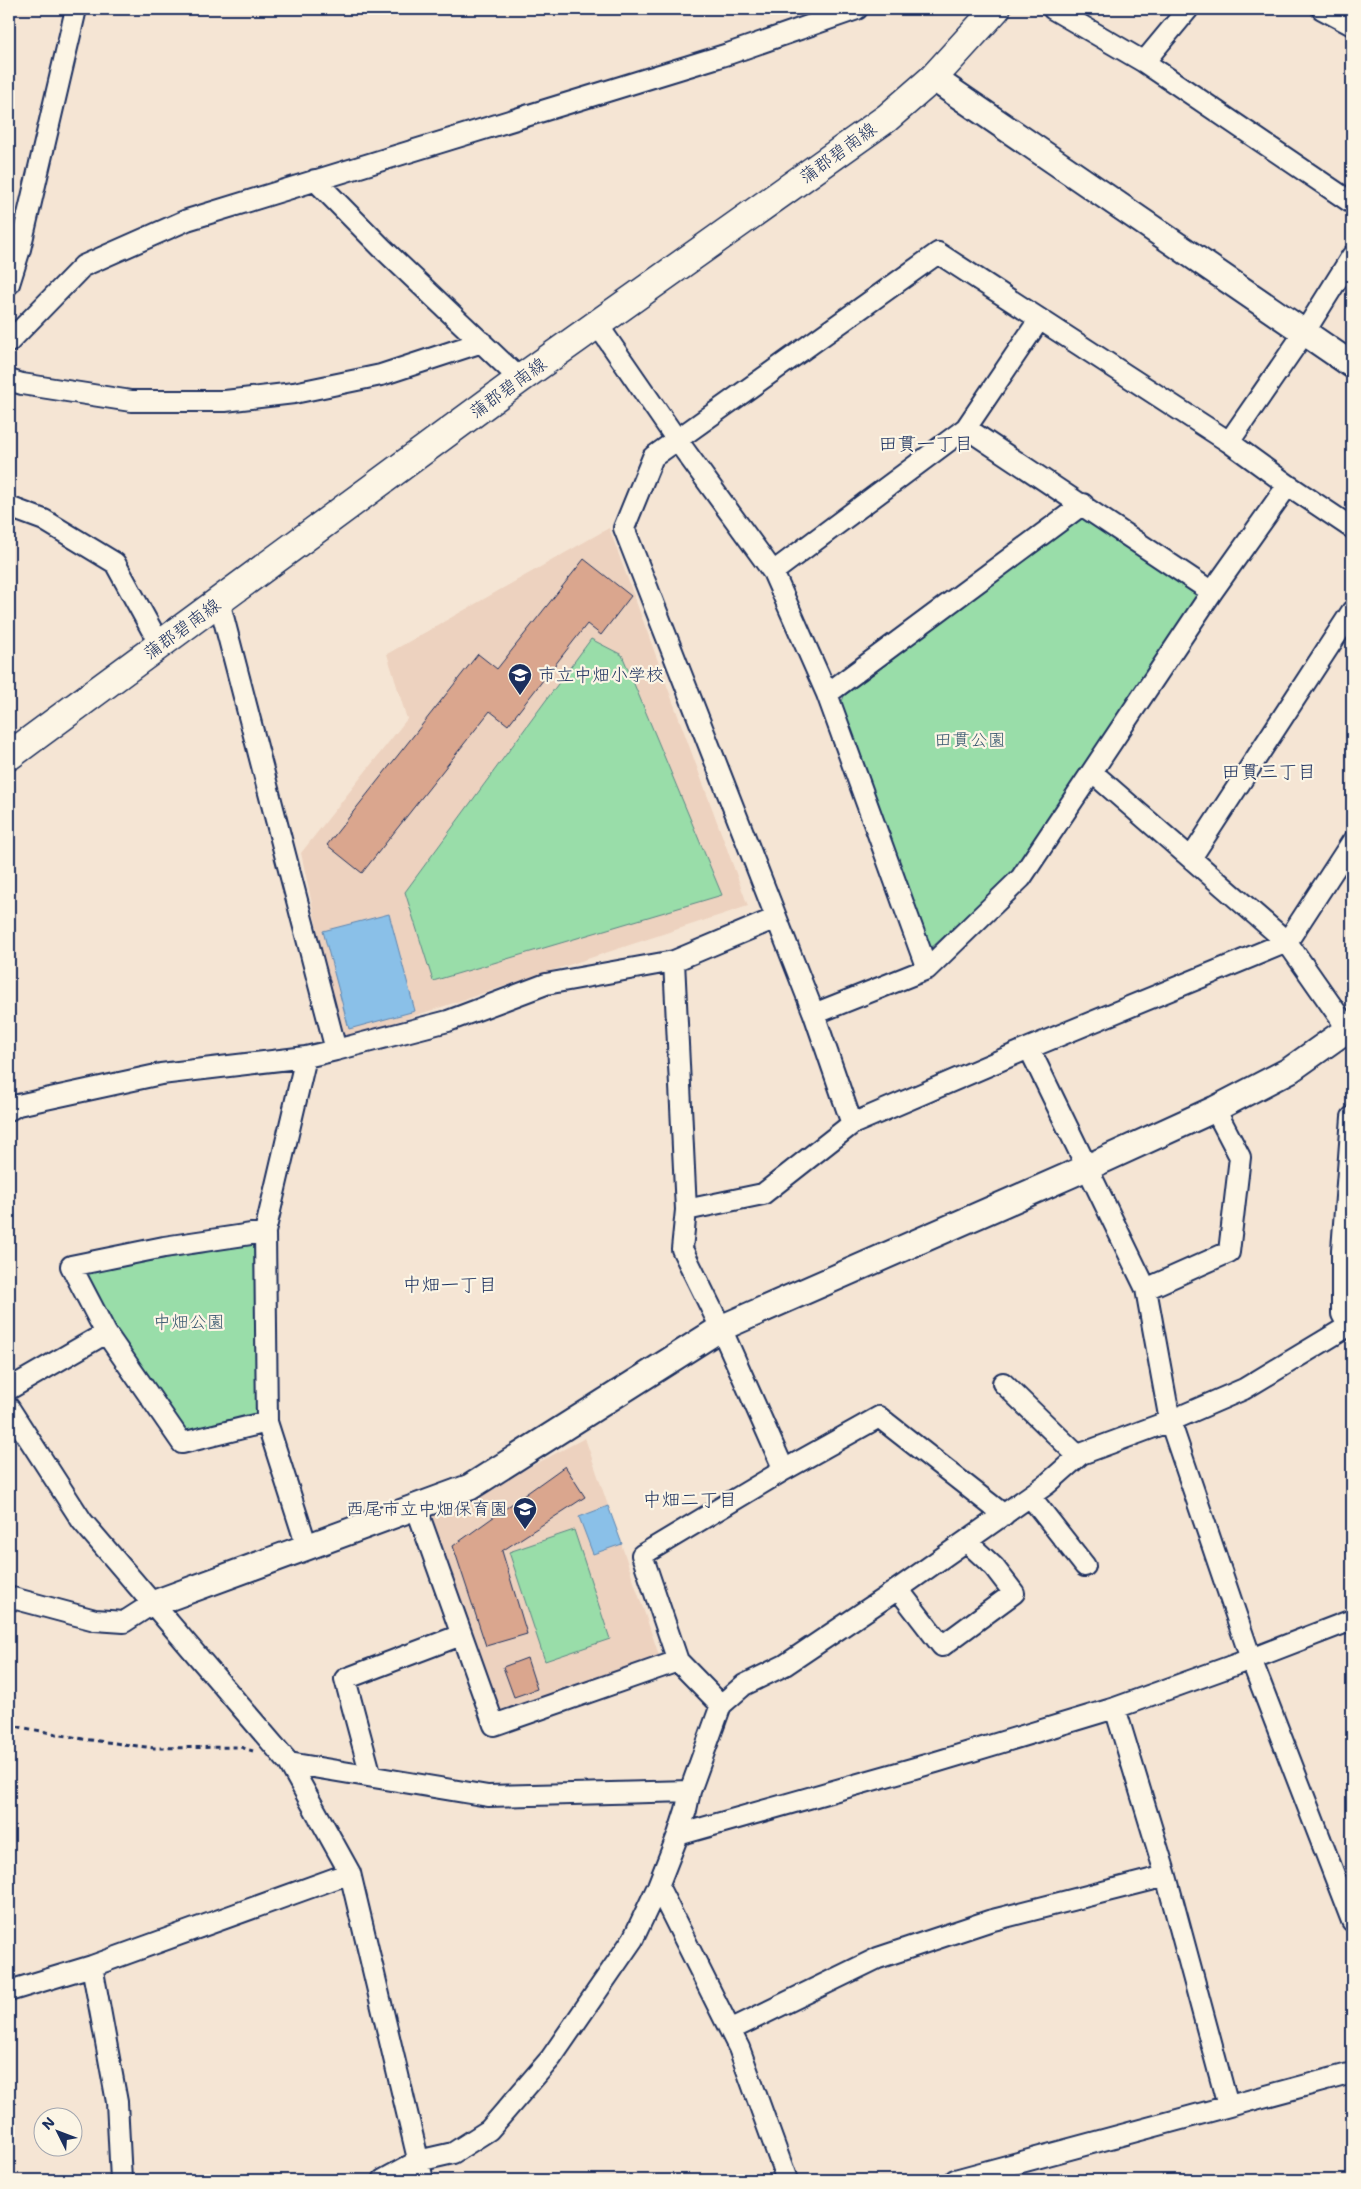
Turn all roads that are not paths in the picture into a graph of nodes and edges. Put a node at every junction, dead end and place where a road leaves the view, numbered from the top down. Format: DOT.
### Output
graph roads {
  1 [pos="76,9"];
  2 [pos="857,9"];
  3 [pos="996,9"];
  4 [pos="1052,9"];
  5 [pos="1188,9"];
  6 [pos="1322,9"];
  7 [pos="1352,25"];
  8 [pos="1144,62"];
  9 [pos="934,78"];
  10 [pos="315,180"];
  11 [pos="1352,203"];
  12 [pos="14,248"];
  13 [pos="1352,256"];
  14 [pos="9,284"];
  15 [pos="1040,320"];
  16 [pos="597,324"];
  17 [pos="1304,333"];
  18 [pos="9,342"];
  19 [pos="482,342"];
  20 [pos="1352,365"];
  21 [pos="520,379"];
  22 [pos="9,380"];
  23 [pos="966,428"];
  24 [pos="677,440"];
  25 [pos="1229,442"];
  26 [pos="1288,485"];
  27 [pos="1083,504"];
  28 [pos="9,507"];
  29 [pos="1352,528"];
  30 [pos="773,572"];
  31 [pos="1212,592"];
  32 [pos="219,601"];
  33 [pos="1352,611"];
  34 [pos="160,645"];
  35 [pos="827,694"];
  36 [pos="9,756"];
  37 [pos="1093,773"];
  38 [pos="1352,842"];
  39 [pos="1191,858"];
  40 [pos="776,918"];
  41 [pos="1288,942"];
  42 [pos="674,961"];
  43 [pos="927,969"];
  44 [pos="814,1014"];
  45 [pos="1351,1030"];
  46 [pos="1029,1048"];
  47 [pos="336,1050"];
  48 [pos="306,1057"];
  49 [pos="1215,1109"];
  50 [pos="9,1110"];
  51 [pos="1352,1117"];
  52 [pos="852,1124"];
  53 [pos="1086,1168"];
  54 [pos="686,1210"];
  55 [pos="265,1232"];
  56 [pos="1146,1290"];
  57 [pos="1350,1326"];
  58 [pos="721,1328"];
  59 [pos="106,1333"];
  60 [pos="1003,1383"];
  61 [pos="9,1389"];
  62 [pos="9,1408"];
  63 [pos="1170,1421"];
  64 [pos="267,1422"];
  65 [pos="1078,1456"];
  66 [pos="784,1470"];
  67 [pos="1030,1496"];
  68 [pos="416,1507"];
  69 [pos="1004,1515"];
  70 [pos="966,1541"];
  71 [pos="307,1547"];
  72 [pos="1085,1566"];
  73 [pos="898,1589"];
  74 [pos="9,1597"];
  75 [pos="152,1604"];
  76 [pos="1352,1620"];
  77 [pos="461,1635"];
  78 [pos="1251,1659"];
  79 [pos="678,1661"];
  80 [pos="721,1705"];
  81 [pos="1115,1708"];
  82 [pos="289,1763"];
  83 [pos="371,1776"];
  84 [pos="690,1791"];
  85 [pos="678,1834"];
  86 [pos="350,1872"];
  87 [pos="1166,1876"];
  88 [pos="658,1886"];
  89 [pos="1352,1921"];
  90 [pos="92,1966"];
  91 [pos="9,1991"];
  92 [pos="730,2030"];
  93 [pos="1352,2073"];
  94 [pos="1228,2106"];
  95 [pos="420,2171"];
  96 [pos="121,2180"];
  97 [pos="383,2180"];
  98 [pos="788,2180"];
  99 [pos="955,2180"];
  1 -- 12 [label="street"];
  2 -- 10 [label="street"];
  3 -- 9 [label="main road, 蒲郡碧南線"];
  4 -- 8 [label="street"];
  5 -- 8 [label="street"];
  6 -- 7 [label="street"];
  8 -- 11 [label="street"];
  9 -- 16 [label="main road, 蒲郡碧南線"];
  9 -- 17 [label="street"];
  10 -- 18 [label="street"];
  10 -- 19 [label="street"];
  12 -- 14 [label="street"];
  13 -- 17 [label="street"];
  15 -- 23 [label="street"];
  15 -- 24 [label="street"];
  15 -- 25 [label="street"];
  16 -- 21 [label="main road, 蒲郡碧南線"];
  16 -- 24 [label="street"];
  17 -- 20 [label="street"];
  17 -- 25 [label="street"];
  19 -- 21 [label="street"];
  19 -- 22 [label="street"];
  21 -- 32 [label="main road, 蒲郡碧南線"];
  23 -- 27 [label="street"];
  23 -- 30 [label="street"];
  24 -- 30 [label="street"];
  24 -- 40 [label="street"];
  25 -- 26 [label="street"];
  26 -- 29 [label="street"];
  26 -- 31 [label="street"];
  27 -- 31 [label="street"];
  27 -- 35 [label="street"];
  28 -- 34 [label="street"];
  30 -- 35 [label="street"];
  31 -- 37 [label="street"];
  32 -- 34 [label="main road, 蒲郡碧南線"];
  32 -- 47 [label="street"];
  33 -- 39 [label="street"];
  34 -- 36 [label="main road, 蒲郡碧南線"];
  35 -- 43 [label="street"];
  37 -- 39 [label="street"];
  37 -- 43 [label="street"];
  38 -- 41 [label="street"];
  39 -- 41 [label="street"];
  40 -- 42 [label="street"];
  40 -- 44 [label="street"];
  41 -- 45 [label="street"];
  41 -- 46 [label="street"];
  42 -- 47 [label="street"];
  42 -- 54 [label="street"];
  43 -- 44 [label="street"];
  44 -- 52 [label="street"];
  45 -- 49 [label="street"];
  46 -- 52 [label="street"];
  46 -- 53 [label="street"];
  47 -- 48 [label="street"];
  48 -- 50 [label="street"];
  48 -- 55 [label="street"];
  49 -- 53 [label="street"];
  49 -- 56 [label="street"];
  51 -- 57 [label="street"];
  52 -- 54 [label="street"];
  53 -- 56 [label="street"];
  53 -- 58 [label="street"];
  54 -- 58 [label="street"];
  55 -- 59 [label="street"];
  55 -- 64 [label="street"];
  56 -- 63 [label="street"];
  57 -- 63 [label="street"];
  58 -- 66 [label="street"];
  58 -- 68 [label="street"];
  59 -- 61 [label="street"];
  59 -- 64 [label="street"];
  60 -- 65 [label="street"];
  62 -- 75 [label="street"];
  63 -- 65 [label="street"];
  63 -- 78 [label="street"];
  64 -- 71 [label="street"];
  65 -- 67 [label="street"];
  66 -- 69 [label="street"];
  66 -- 79 [label="street"];
  67 -- 69 [label="street"];
  67 -- 72 [label="street"];
  68 -- 71 [label="street"];
  68 -- 77 [label="street"];
  69 -- 70 [label="street"];
  70 -- 73 [label="street"];
  70 -- 73 [label="street"];
  71 -- 75 [label="street"];
  73 -- 80 [label="street"];
  74 -- 75 [label="street"];
  75 -- 82 [label="street"];
  76 -- 78 [label="street"];
  77 -- 79 [label="street"];
  77 -- 83 [label="street"];
  78 -- 81 [label="street"];
  78 -- 89 [label="street"];
  79 -- 80 [label="street"];
  80 -- 84 [label="street"];
  81 -- 85 [label="street"];
  81 -- 87 [label="street"];
  82 -- 83 [label="street"];
  82 -- 86 [label="street"];
  83 -- 84 [label="street"];
  84 -- 85 [label="street"];
  85 -- 88 [label="street"];
  86 -- 90 [label="street"];
  86 -- 95 [label="street"];
  87 -- 92 [label="street"];
  87 -- 94 [label="street"];
  88 -- 92 [label="street"];
  88 -- 95 [label="street"];
  90 -- 91 [label="street"];
  90 -- 96 [label="street"];
  92 -- 98 [label="street"];
  93 -- 94 [label="street"];
  94 -- 99 [label="street"];
  95 -- 97 [label="street"];
}
